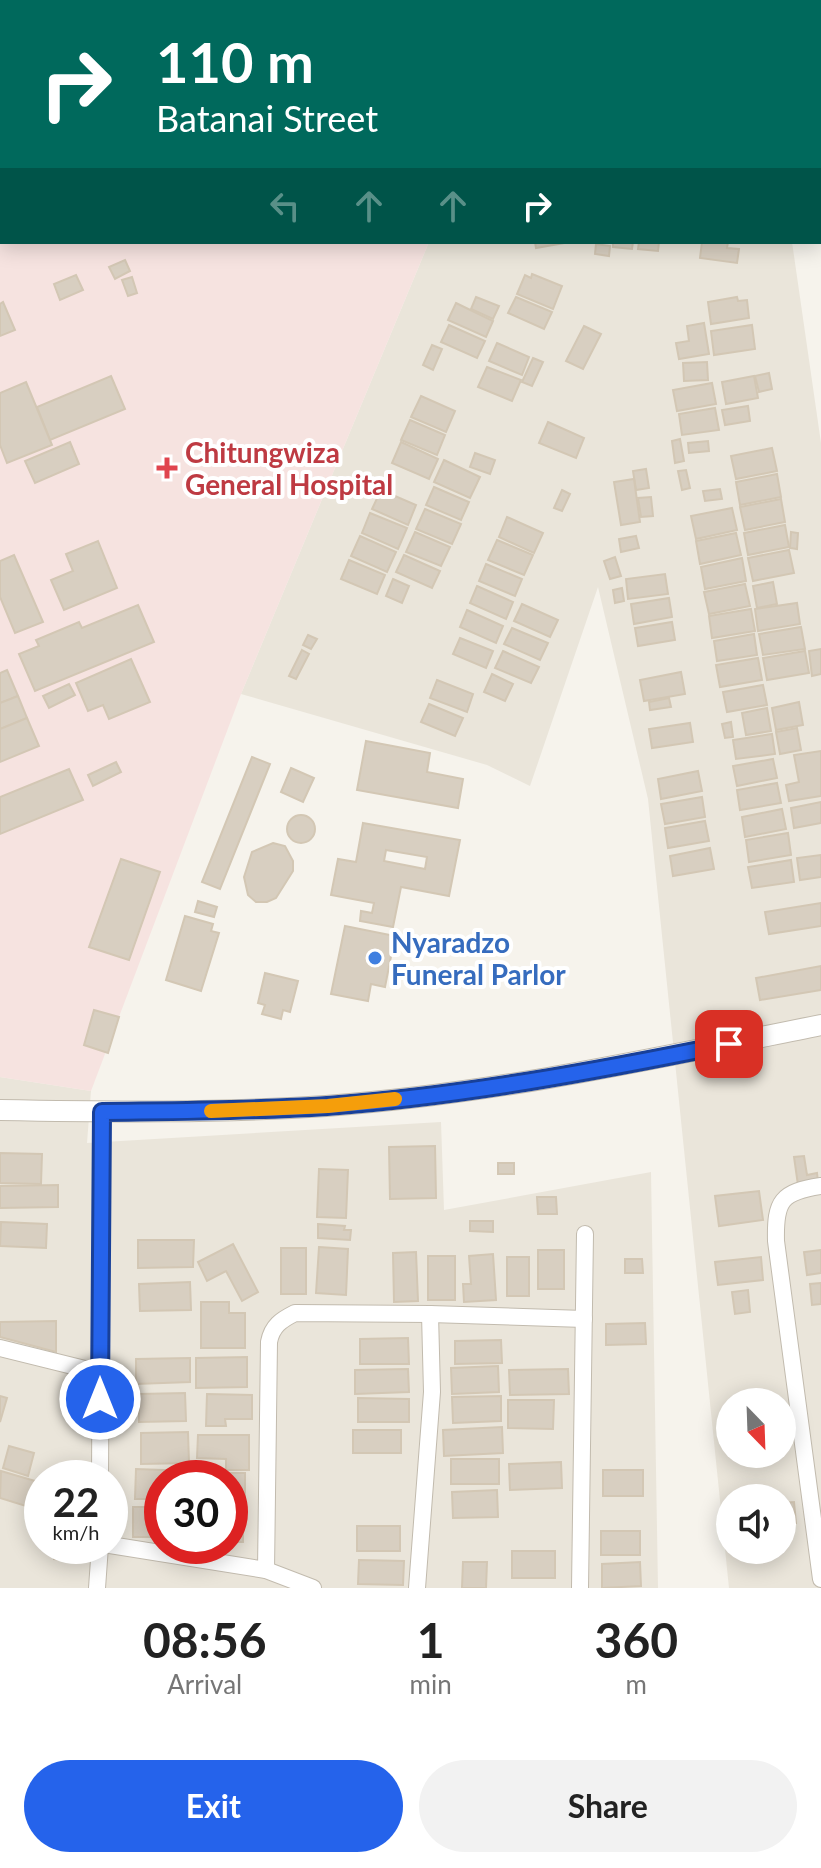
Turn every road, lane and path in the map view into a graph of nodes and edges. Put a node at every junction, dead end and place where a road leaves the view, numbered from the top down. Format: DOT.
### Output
graph roads {
  1 [pos="821,1025"];
  2 [pos="0,1110"];
  3 [pos="102,1112"];
  4 [pos="821,1186"];
  5 [pos="585,1234"];
  6 [pos="430,1314"];
  7 [pos="584,1319"];
  8 [pos="0,1348"];
  9 [pos="101,1373"];
  10 [pos="100,1460"];
  11 [pos="128,1548"];
  12 [pos="99,1564"];
  13 [pos="266,1570"];
  14 [pos="821,1579"];
  15 [pos="97,1588"];
  16 [pos="313,1588"];
  17 [pos="417,1588"];
  18 [pos="580,1588"];
  1 -- 3 [label="street"];
  2 -- 3 [label="street"];
  3 -- 9 [label="street"];
  4 -- 14 [label="street"];
  5 -- 7 [label="street"];
  6 -- 7 [label="street"];
  6 -- 13 [label="street"];
  6 -- 17 [label="street"];
  7 -- 18 [label="street"];
  8 -- 9 [label="street"];
  9 -- 10 [label="street"];
  11 -- 13 [label="street"];
  12 -- 15 [label="street"];
  13 -- 16 [label="street"];
}
